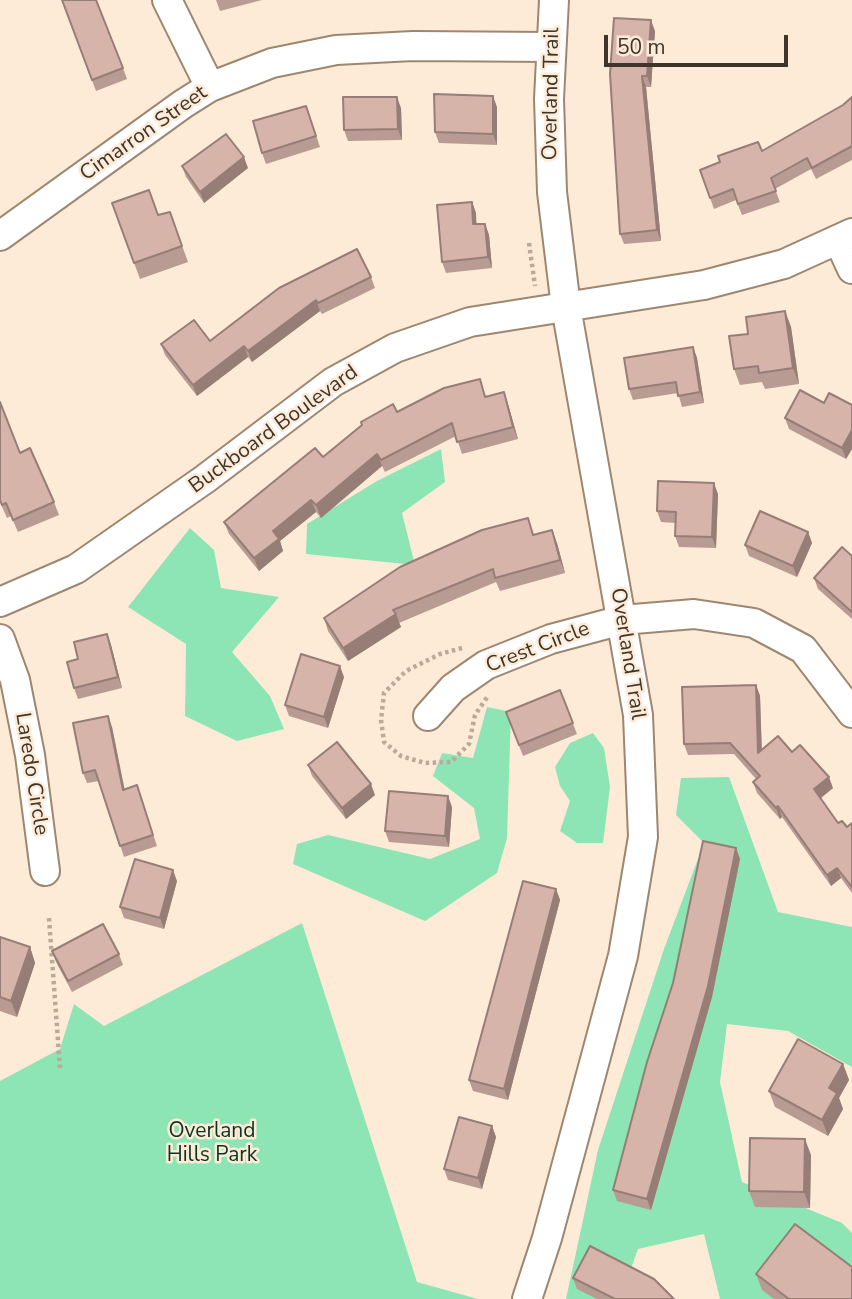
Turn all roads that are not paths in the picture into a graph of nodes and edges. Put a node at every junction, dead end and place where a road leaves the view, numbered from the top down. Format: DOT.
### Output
graph roads {
  1 [pos="167,0"];
  2 [pos="554,0"];
  3 [pos="551,47"];
  4 [pos="210,87"];
  5 [pos="0,236"];
  6 [pos="845,237"];
  7 [pos="852,269"];
  8 [pos="566,307"];
  9 [pos="0,602"];
  10 [pos="622,620"];
  11 [pos="0,639"];
  12 [pos="852,713"];
  13 [pos="428,716"];
  14 [pos="45,871"];
  15 [pos="527,1299"];
  1 -- 4 [label="street"];
  2 -- 3 [label="street, Overland Trail"];
  3 -- 4 [label="street, Cimarron Street"];
  3 -- 8 [label="street, Overland Trail"];
  4 -- 5 [label="street, Cimarron Street"];
  6 -- 7 [label="street"];
  6 -- 8 [label="street, Buckboard Boulevard"];
  8 -- 9 [label="street, Buckboard Boulevard"];
  8 -- 10 [label="street, Overland Trail"];
  10 -- 12 [label="street, Crest Circle"];
  10 -- 13 [label="street, Crest Circle"];
  10 -- 15 [label="street, Overland Trail"];
  11 -- 14 [label="street, Laredo Circle"];
}
